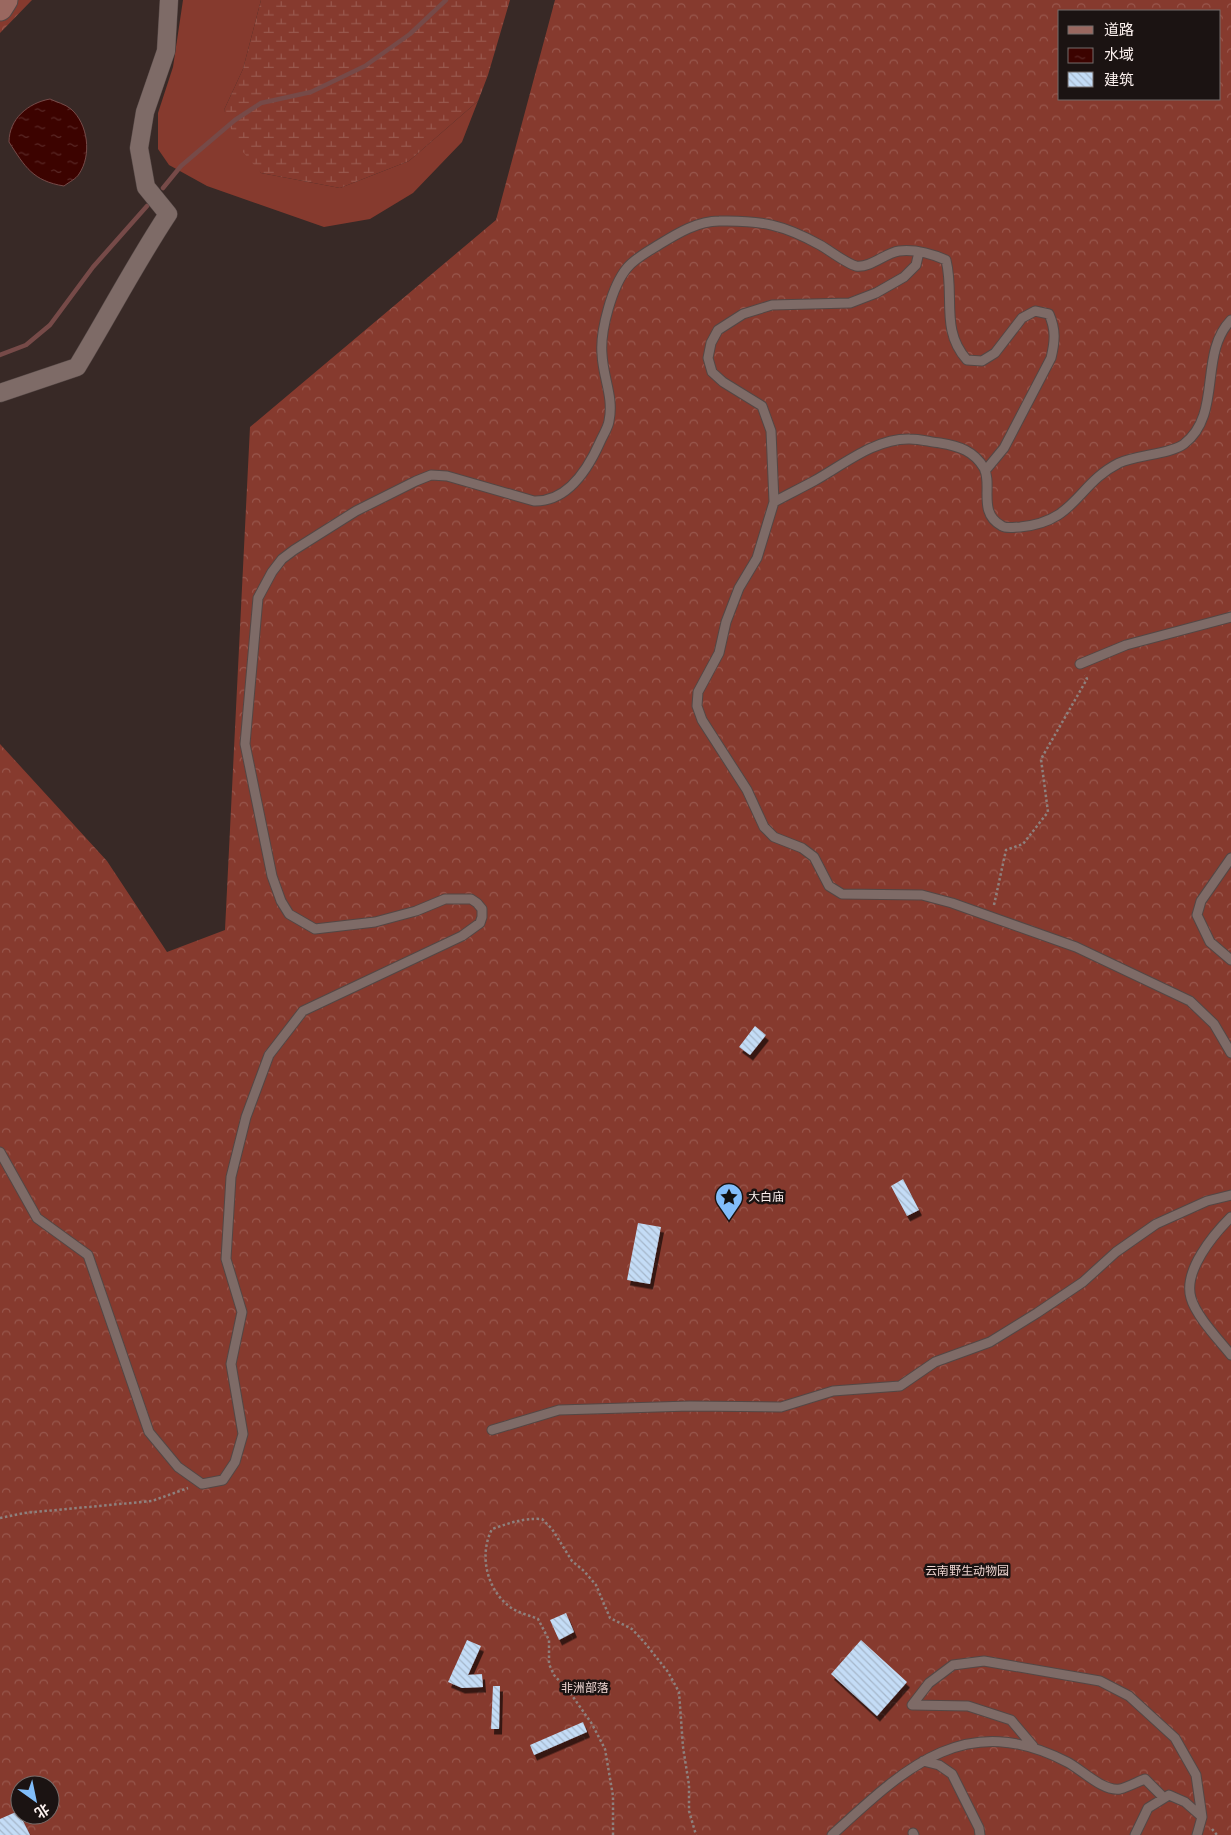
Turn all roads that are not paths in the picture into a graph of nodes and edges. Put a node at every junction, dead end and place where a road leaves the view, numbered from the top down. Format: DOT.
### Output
graph roads {
  1 [pos="5,0"];
  2 [pos="169,0"];
  3 [pos="0,8"];
  4 [pos="919,252"];
  5 [pos="1231,320"];
  6 [pos="0,393"];
  7 [pos="985,471"];
  8 [pos="774,502"];
  9 [pos="1231,617"];
  10 [pos="1080,664"];
  11 [pos="1231,858"];
  12 [pos="1231,960"];
  13 [pos="1231,1054"];
  14 [pos="0,1152"];
  15 [pos="1231,1195"];
  16 [pos="1231,1217"];
  17 [pos="1231,1355"];
  18 [pos="492,1430"];
  19 [pos="1033,1746"];
  20 [pos="923,1762"];
  21 [pos="1163,1797"];
  22 [pos="1202,1817"];
  23 [pos="832,1835"];
  24 [pos="980,1835"];
  25 [pos="1134,1835"];
  26 [pos="1196,1835"];
  1 -- 3 [label="main road"];
  2 -- 6 [label="street"];
  4 -- 7 [label="lane"];
  4 -- 8 [label="lane"];
  4 -- 14 [label="lane"];
  5 -- 7 [label="lane"];
  7 -- 8 [label="lane"];
  8 -- 13 [label="lane"];
  9 -- 10 [label="lane"];
  11 -- 12 [label="lane"];
  15 -- 18 [label="lane"];
  16 -- 17 [label="lane"];
  19 -- 20 [label="lane"];
  19 -- 21 [label="lane"];
  19 -- 22 [label="lane"];
  20 -- 23 [label="lane"];
  20 -- 24 [label="lane"];
  21 -- 22 [label="lane"];
  21 -- 25 [label="lane"];
  22 -- 26 [label="lane"];
}
